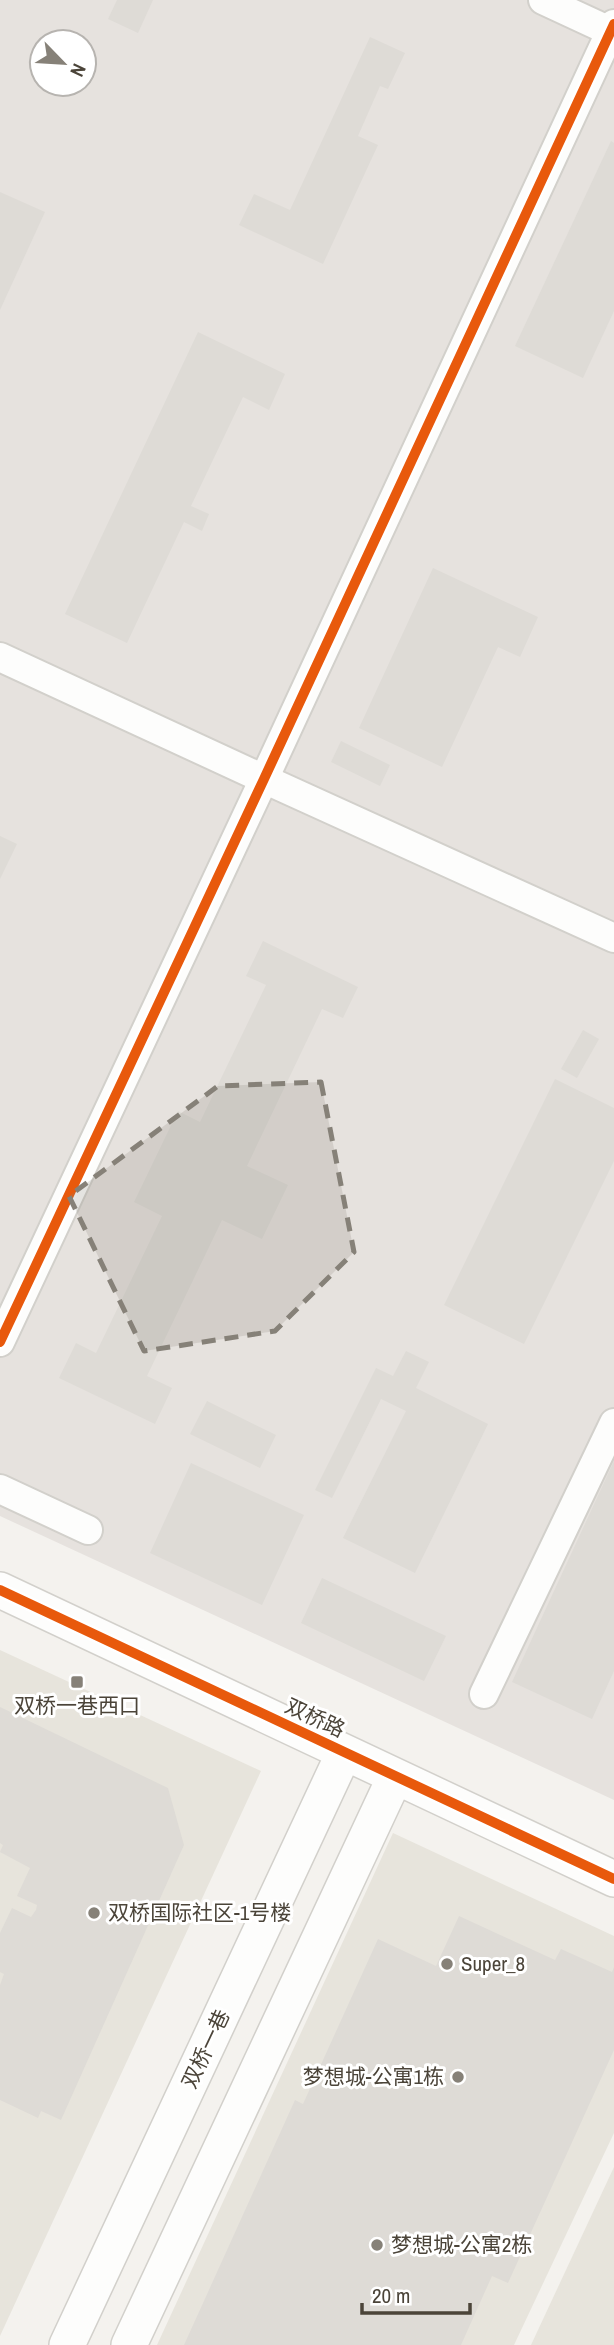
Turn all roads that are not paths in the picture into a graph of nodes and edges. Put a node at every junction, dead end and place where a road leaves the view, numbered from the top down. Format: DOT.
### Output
graph roads {
  1 [pos="543,0"];
  2 [pos="613,29"];
  3 [pos="0,657"];
  4 [pos="264,779"];
  5 [pos="614,938"];
  6 [pos="0,1342"];
  7 [pos="614,1423"];
  8 [pos="0,1489"];
  9 [pos="88,1530"];
  10 [pos="0,1590"];
  11 [pos="484,1694"];
  12 [pos="344,1753"];
  13 [pos="395,1777"];
  14 [pos="614,1879"];
  15 [pos="67,2345"];
  16 [pos="129,2345"];
  1 -- 2 [label="street"];
  2 -- 4 [label="street"];
  3 -- 4 [label="street"];
  4 -- 5 [label="street"];
  4 -- 6 [label="street"];
  7 -- 11 [label="street"];
  8 -- 9 [label="street"];
  10 -- 12 [label="street, 双桥路"];
  12 -- 13 [label="street, 双桥路"];
  12 -- 15 [label="street, 双桥一巷"];
  13 -- 14 [label="street, 双桥路"];
  13 -- 16 [label="street"];
}
